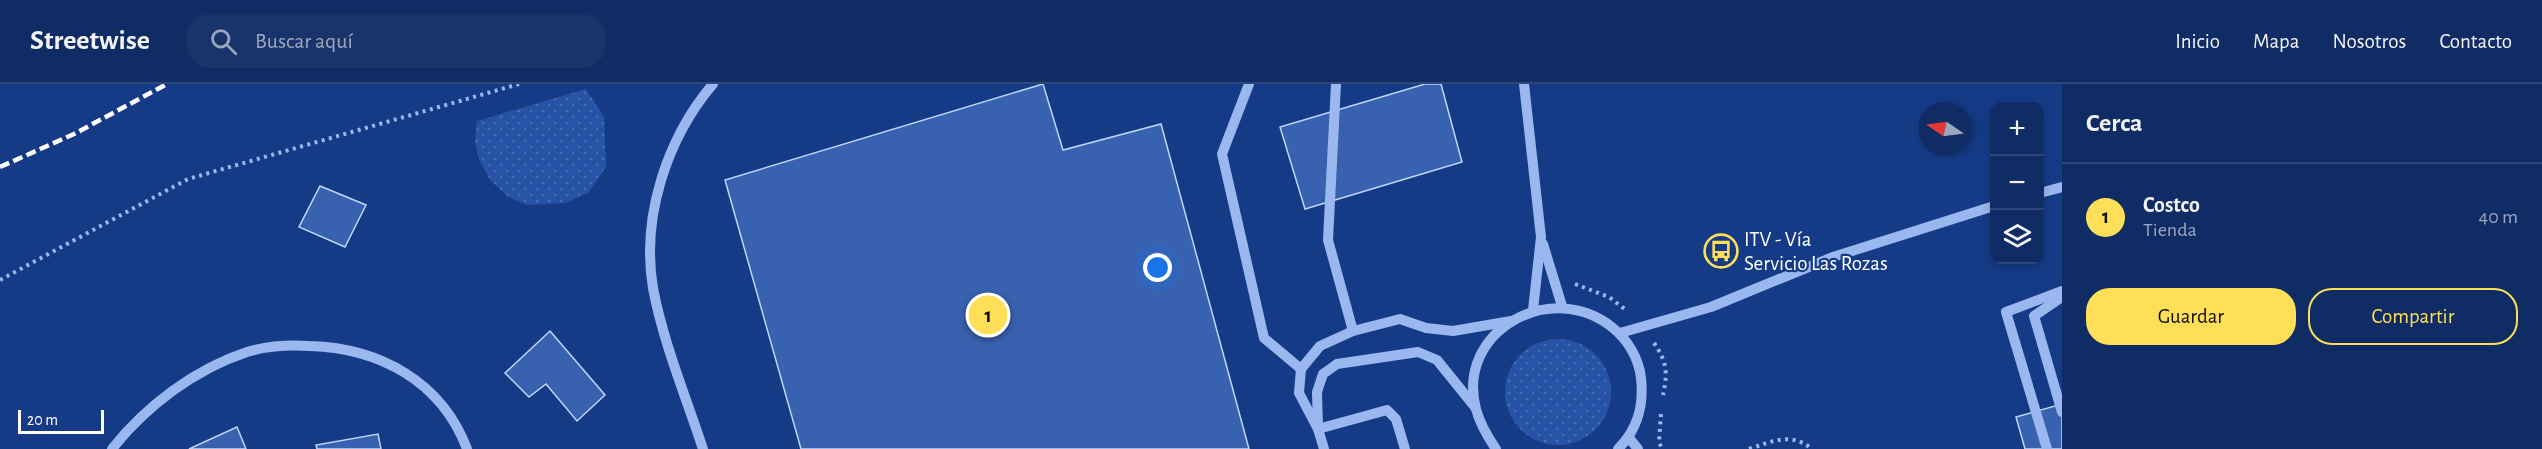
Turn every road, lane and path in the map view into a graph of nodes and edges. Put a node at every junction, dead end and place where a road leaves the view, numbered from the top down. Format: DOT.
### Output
graph roads {
  1 [pos="519,84"];
  2 [pos="713,84"];
  3 [pos="1250,84"];
  4 [pos="1336,84"];
  5 [pos="1524,84"];
  6 [pos="2062,187"];
  7 [pos="2044,192"];
  8 [pos="1990,208"];
  9 [pos="1540,237"];
  10 [pos="0,280"];
  11 [pos="2062,291"];
  12 [pos="2062,297"];
  13 [pos="1563,306"];
  14 [pos="1533,310"];
  15 [pos="1512,321"];
  16 [pos="1353,331"];
  17 [pos="1620,333"];
  18 [pos="1301,369"];
  19 [pos="1475,407"];
  20 [pos="2062,412"];
  21 [pos="1318,429"];
  22 [pos="1629,438"];
  23 [pos="112,449"];
  24 [pos="467,449"];
  25 [pos="703,449"];
  26 [pos="1324,449"];
  27 [pos="1405,449"];
  28 [pos="1496,449"];
  29 [pos="1618,449"];
  30 [pos="1638,449"];
  31 [pos="1749,449"];
  32 [pos="1812,449"];
  33 [pos="2047,449"];
  1 -- 10 [label="path"];
  2 -- 25 [label="street"];
  3 -- 18 [label="street"];
  4 -- 16 [label="street"];
  5 -- 9 [label="street"];
  6 -- 7 [label="street"];
  8 -- 17 [label="street"];
  9 -- 13 [label="street"];
  9 -- 14 [label="street"];
  11 -- 33 [label="street"];
  12 -- 20 [label="street"];
  13 -- 14 [label="street"];
  13 -- 17 [label="street"];
  14 -- 15 [label="street"];
  15 -- 16 [label="street"];
  15 -- 19 [label="street"];
  16 -- 18 [label="street"];
  17 -- 22 [label="street"];
  18 -- 21 [label="street"];
  19 -- 21 [label="street"];
  19 -- 28 [label="street"];
  21 -- 26 [label="street"];
  21 -- 27 [label="street"];
  22 -- 29 [label="street"];
  22 -- 30 [label="street"];
  23 -- 24 [label="street"];
  31 -- 32 [label="path"];
}
